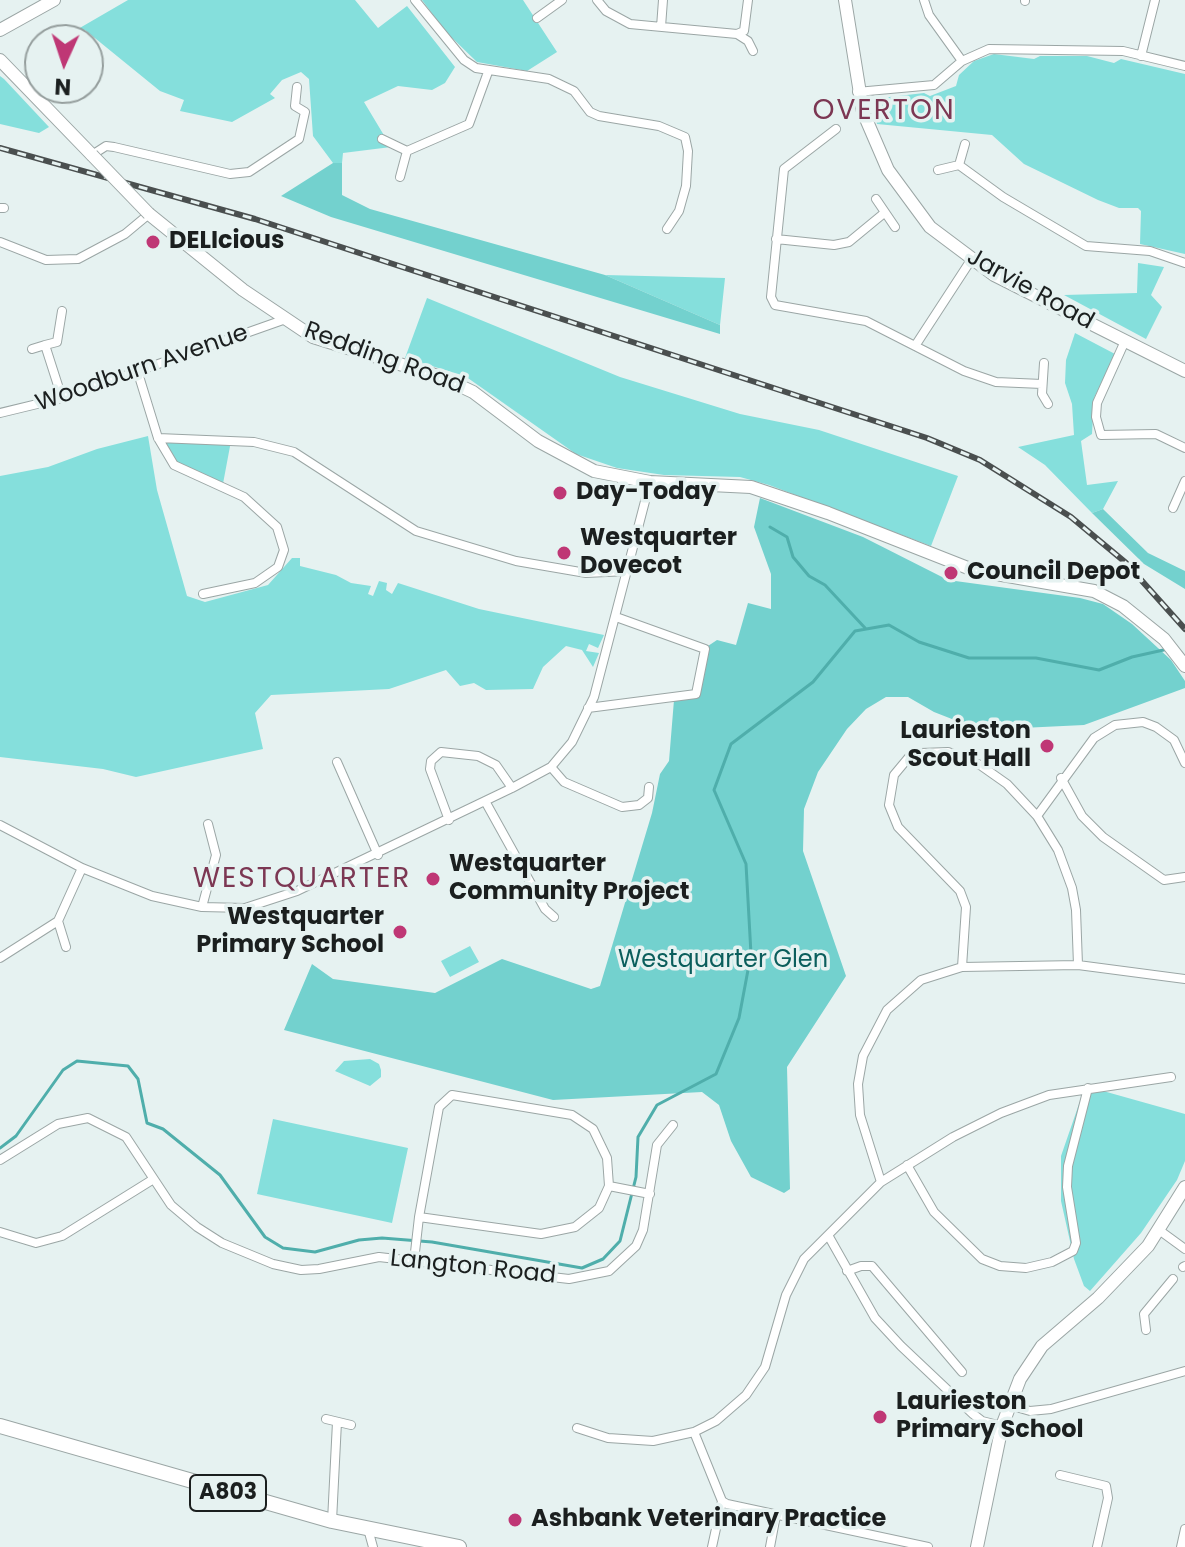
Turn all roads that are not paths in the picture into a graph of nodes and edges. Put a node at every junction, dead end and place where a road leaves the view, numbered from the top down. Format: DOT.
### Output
graph roads {
  1 [pos="54,0"];
  2 [pos="415,0"];
  3 [pos="562,0"];
  4 [pos="597,0"];
  5 [pos="663,0"];
  6 [pos="748,0"];
  7 [pos="845,0"];
  8 [pos="924,0"];
  9 [pos="1155,0"];
  10 [pos="537,18"];
  11 [pos="661,27"];
  12 [pos="0,30"];
  13 [pos="737,34"];
  14 [pos="753,51"];
  15 [pos="1141,56"];
  16 [pos="0,60"];
  17 [pos="962,61"];
  18 [pos="1185,66"];
  19 [pos="488,72"];
  20 [pos="297,87"];
  21 [pos="857,92"];
  22 [pos="836,129"];
  23 [pos="382,139"];
  24 [pos="965,144"];
  25 [pos="407,151"];
  26 [pos="92,155"];
  27 [pos="959,165"];
  28 [pos="938,170"];
  29 [pos="251,171"];
  30 [pos="400,177"];
  31 [pos="258,183"];
  32 [pos="876,199"];
  33 [pos="149,214"];
  34 [pos="883,214"];
  35 [pos="895,227"];
  36 [pos="667,229"];
  37 [pos="776,239"];
  38 [pos="0,242"];
  39 [pos="971,260"];
  40 [pos="1185,263"];
  41 [pos="62,311"];
  42 [pos="283,320"];
  43 [pos="1125,341"];
  44 [pos="45,345"];
  45 [pos="915,346"];
  46 [pos="32,349"];
  47 [pos="1044,363"];
  48 [pos="1185,371"];
  49 [pos="138,373"];
  50 [pos="1042,384"];
  51 [pos="62,398"];
  52 [pos="1048,404"];
  53 [pos="0,413"];
  54 [pos="158,438"];
  55 [pos="1185,448"];
  56 [pos="1185,481"];
  57 [pos="650,482"];
  58 [pos="1173,508"];
  59 [pos="628,571"];
  60 [pos="203,594"];
  61 [pos="616,617"];
  62 [pos="1185,666"];
  63 [pos="588,708"];
  64 [pos="337,762"];
  65 [pos="1185,763"];
  66 [pos="551,767"];
  67 [pos="1061,778"];
  68 [pos="649,787"];
  69 [pos="512,788"];
  70 [pos="485,801"];
  71 [pos="1037,816"];
  72 [pos="449,820"];
  73 [pos="208,824"];
  74 [pos="0,825"];
  75 [pos="378,855"];
  76 [pos="82,868"];
  77 [pos="1185,877"];
  78 [pos="202,907"];
  79 [pos="554,917"];
  80 [pos="58,921"];
  81 [pos="66,947"];
  82 [pos="0,958"];
  83 [pos="1078,965"];
  84 [pos="962,967"];
  85 [pos="1185,979"];
  86 [pos="1171,1077"];
  87 [pos="1088,1088"];
  88 [pos="673,1125"];
  89 [pos="0,1160"];
  90 [pos="907,1165"];
  91 [pos="152,1180"];
  92 [pos="881,1182"];
  93 [pos="609,1186"];
  94 [pos="1185,1187"];
  95 [pos="650,1194"];
  96 [pos="419,1217"];
  97 [pos="1159,1230"];
  98 [pos="0,1232"];
  99 [pos="828,1235"];
  100 [pos="1185,1249"];
  101 [pos="414,1261"];
  102 [pos="847,1271"];
  103 [pos="1173,1279"];
  104 [pos="1146,1330"];
  105 [pos="1185,1371"];
  106 [pos="962,1372"];
  107 [pos="1009,1405"];
  108 [pos="326,1419"];
  109 [pos="337,1422"];
  110 [pos="351,1425"];
  111 [pos="0,1426"];
  112 [pos="1002,1426"];
  113 [pos="577,1428"];
  114 [pos="694,1432"];
  115 [pos="1060,1475"];
  116 [pos="722,1501"];
  117 [pos="776,1515"];
  118 [pos="332,1521"];
  119 [pos="368,1529"];
  120 [pos="1185,1529"];
  121 [pos="913,1545"];
  122 [pos="373,1547"];
  123 [pos="459,1547"];
  124 [pos="712,1547"];
  125 [pos="770,1547"];
  126 [pos="928,1547"];
  127 [pos="977,1547"];
  128 [pos="1097,1547"];
  129 [pos="1181,1547"];
  1 -- 12 [label="main road"];
  2 -- 19 [label="street"];
  3 -- 10 [label="street"];
  4 -- 11 [label="street"];
  5 -- 11 [label="street"];
  6 -- 13 [label="street"];
  7 -- 21 [label="main road, Jarvie Road"];
  8 -- 17 [label="street"];
  9 -- 15 [label="street"];
  11 -- 13 [label="street"];
  13 -- 14 [label="street"];
  15 -- 17 [label="street"];
  15 -- 18 [label="street"];
  16 -- 26 [label="main road, Redding Road"];
  17 -- 21 [label="street"];
  19 -- 25 [label="street"];
  19 -- 36 [label="street"];
  20 -- 29 [label="street"];
  21 -- 39 [label="main road, Jarvie Road"];
  22 -- 37 [label="street"];
  23 -- 25 [label="street"];
  24 -- 27 [label="street"];
  25 -- 30 [label="street"];
  26 -- 29 [label="street"];
  26 -- 33 [label="main road, Redding Road, bridge"];
  27 -- 28 [label="street"];
  27 -- 40 [label="street"];
  29 -- 31 [label="street"];
  32 -- 34 [label="street"];
  33 -- 38 [label="street"];
  33 -- 42 [label="main road, Redding Road"];
  34 -- 35 [label="street"];
  34 -- 37 [label="street"];
  37 -- 45 [label="street"];
  39 -- 43 [label="main road, Jarvie Road"];
  39 -- 45 [label="street"];
  41 -- 44 [label="street"];
  42 -- 49 [label="street, Woodburn Avenue"];
  42 -- 57 [label="main road, Redding Road"];
  43 -- 48 [label="main road, Jarvie Road"];
  43 -- 55 [label="street"];
  44 -- 46 [label="street"];
  44 -- 51 [label="street"];
  45 -- 50 [label="street"];
  47 -- 50 [label="street"];
  49 -- 51 [label="street, Woodburn Avenue"];
  49 -- 54 [label="street"];
  50 -- 52 [label="street"];
  51 -- 53 [label="street, Woodburn Avenue"];
  54 -- 59 [label="street"];
  54 -- 60 [label="street"];
  56 -- 58 [label="street"];
  57 -- 59 [label="street"];
  57 -- 62 [label="main road, Redding Road"];
  59 -- 61 [label="street"];
  61 -- 63 [label="street"];
  61 -- 63 [label="street"];
  63 -- 66 [label="street"];
  64 -- 75 [label="street"];
  65 -- 67 [label="street"];
  66 -- 68 [label="street"];
  66 -- 69 [label="street"];
  67 -- 71 [label="street"];
  67 -- 77 [label="street"];
  69 -- 70 [label="street"];
  69 -- 72 [label="street"];
  70 -- 72 [label="street"];
  70 -- 79 [label="street"];
  71 -- 83 [label="street"];
  71 -- 84 [label="street"];
  72 -- 75 [label="street"];
  73 -- 78 [label="street"];
  74 -- 76 [label="street"];
  75 -- 78 [label="street"];
  76 -- 78 [label="street"];
  76 -- 80 [label="street"];
  80 -- 81 [label="street"];
  80 -- 82 [label="street"];
  83 -- 84 [label="street"];
  83 -- 85 [label="street"];
  84 -- 92 [label="street"];
  86 -- 87 [label="street"];
  87 -- 90 [label="street"];
  87 -- 90 [label="street"];
  88 -- 95 [label="street, Langton Road"];
  89 -- 91 [label="street, Langton Road"];
  90 -- 92 [label="street"];
  91 -- 98 [label="street"];
  91 -- 101 [label="street, Langton Road"];
  92 -- 99 [label="street"];
  93 -- 95 [label="street"];
  93 -- 96 [label="street"];
  93 -- 96 [label="street"];
  94 -- 97 [label="main road"];
  95 -- 101 [label="street, Langton Road"];
  96 -- 101 [label="street"];
  97 -- 100 [label="street"];
  97 -- 107 [label="main road"];
  99 -- 102 [label="street"];
  99 -- 114 [label="street"];
  102 -- 106 [label="street"];
  102 -- 112 [label="street"];
  103 -- 104 [label="street"];
  105 -- 107 [label="street"];
  107 -- 112 [label="main road"];
  108 -- 109 [label="street"];
  109 -- 110 [label="street"];
  109 -- 118 [label="street"];
  111 -- 118 [label="main road, A803"];
  112 -- 127 [label="main road"];
  113 -- 114 [label="street"];
  114 -- 116 [label="street"];
  115 -- 128 [label="street"];
  116 -- 117 [label="street"];
  116 -- 124 [label="street"];
  117 -- 121 [label="street"];
  117 -- 125 [label="street"];
  118 -- 119 [label="main road, A803"];
  119 -- 122 [label="street"];
  119 -- 123 [label="main road, A803"];
  120 -- 129 [label="street"];
  121 -- 126 [label="street"];
}
